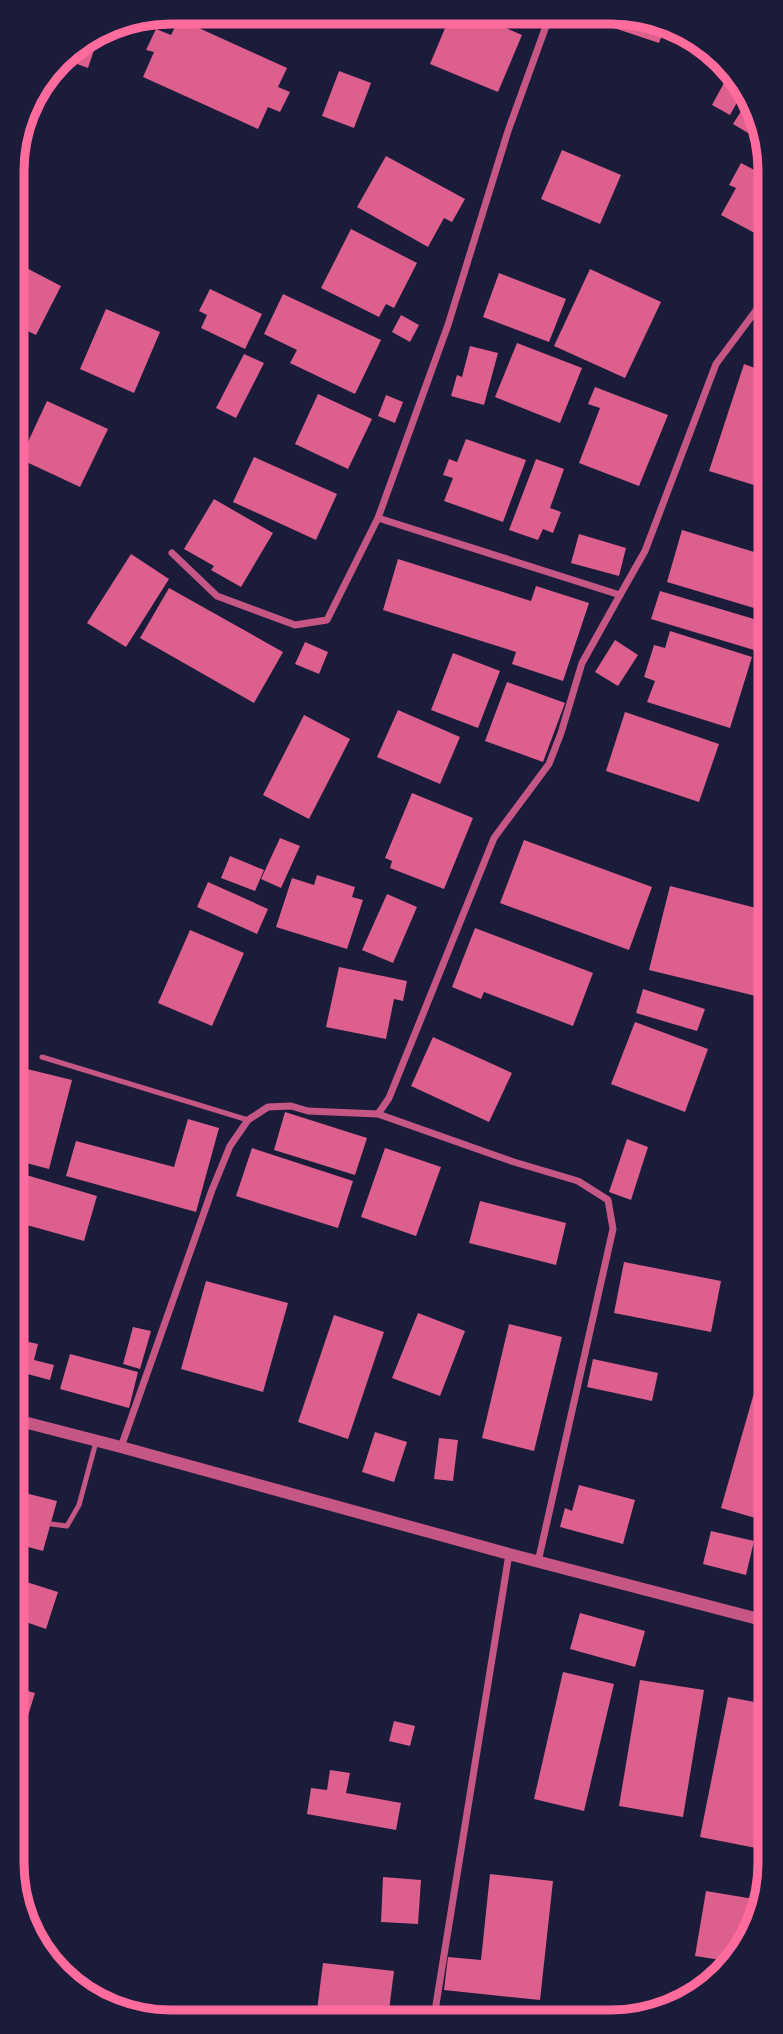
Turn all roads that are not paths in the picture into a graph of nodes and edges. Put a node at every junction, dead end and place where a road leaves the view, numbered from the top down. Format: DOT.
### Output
graph roads {
  1 [pos="547,24"];
  2 [pos="758,308"];
  3 [pos="378,518"];
  4 [pos="172,553"];
  5 [pos="620,595"];
  6 [pos="42,1057"];
  7 [pos="378,1114"];
  8 [pos="248,1120"];
  9 [pos="24,1422"];
  10 [pos="97,1440"];
  11 [pos="121,1447"];
  12 [pos="51,1524"];
  13 [pos="509,1554"];
  14 [pos="538,1562"];
  15 [pos="758,1619"];
  16 [pos="434,2010"];
  1 -- 3 [label="street"];
  2 -- 5 [label="street"];
  3 -- 4 [label="street"];
  3 -- 5 [label="street"];
  5 -- 7 [label="street"];
  6 -- 8 [label="lane"];
  7 -- 8 [label="street"];
  7 -- 14 [label="street"];
  8 -- 11 [label="street"];
  9 -- 10 [label="street"];
  10 -- 11 [label="street"];
  10 -- 12 [label="lane"];
  11 -- 13 [label="street"];
  13 -- 14 [label="street"];
  13 -- 16 [label="street"];
  14 -- 15 [label="street"];
}
